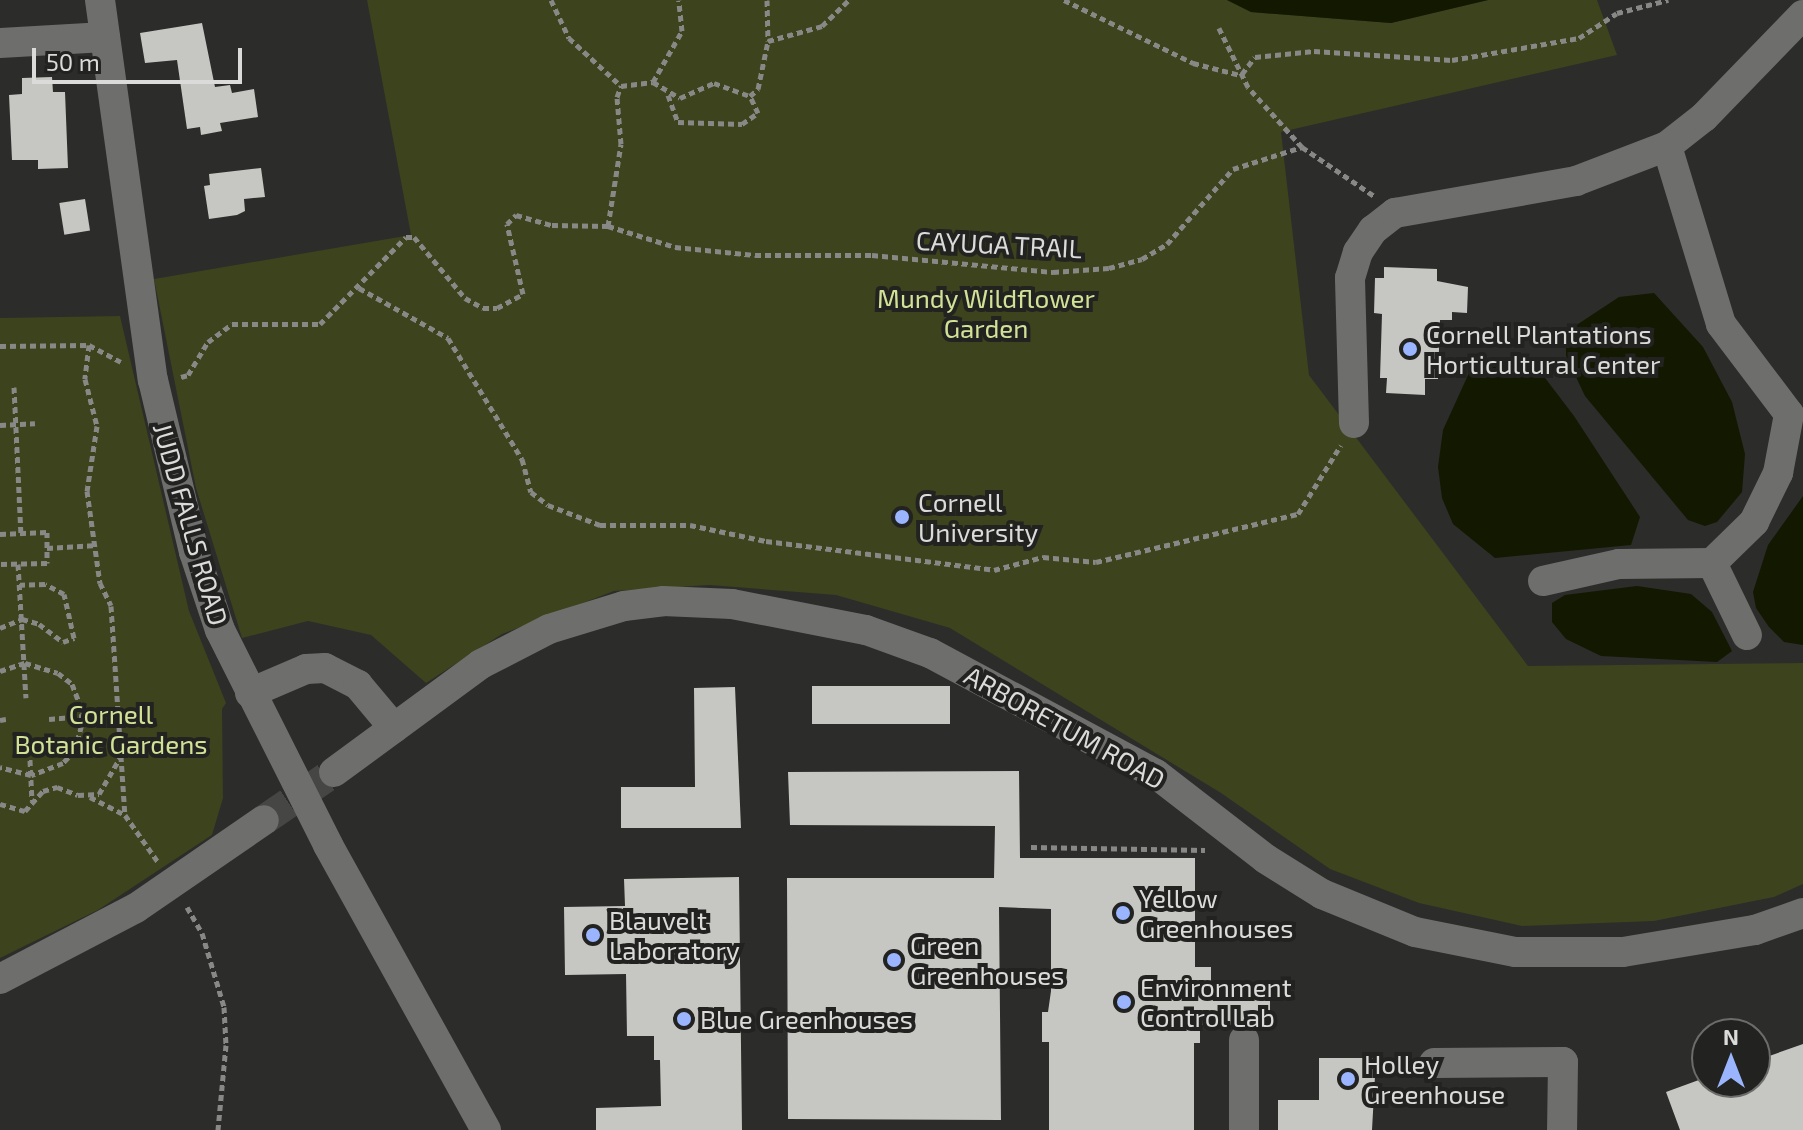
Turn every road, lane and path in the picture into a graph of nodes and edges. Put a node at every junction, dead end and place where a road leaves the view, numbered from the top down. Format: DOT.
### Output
graph roads {
  1 [pos="100,0"];
  2 [pos="551,0"];
  3 [pos="679,0"];
  4 [pos="767,0"];
  5 [pos="849,0"];
  6 [pos="1064,0"];
  7 [pos="1668,0"];
  8 [pos="1803,15"];
  9 [pos="1219,28"];
  10 [pos="105,37"];
  11 [pos="768,41"];
  12 [pos="0,43"];
  13 [pos="1241,75"];
  14 [pos="653,82"];
  15 [pos="621,86"];
  16 [pos="667,94"];
  17 [pos="750,96"];
  18 [pos="1667,146"];
  19 [pos="1302,147"];
  20 [pos="1395,213"];
  21 [pos="608,226"];
  22 [pos="359,288"];
  23 [pos="89,345"];
  24 [pos="0,346"];
  25 [pos="125,366"];
  26 [pos="172,377"];
  27 [pos="14,387"];
  28 [pos="35,423"];
  29 [pos="1354,423"];
  30 [pos="16,424"];
  31 [pos="0,425"];
  32 [pos="21,533"];
  33 [pos="0,534"];
  34 [pos="97,545"];
  35 [pos="47,548"];
  36 [pos="1712,563"];
  37 [pos="0,564"];
  38 [pos="18,564"];
  39 [pos="1543,581"];
  40 [pos="20,585"];
  41 [pos="22,619"];
  42 [pos="0,628"];
  43 [pos="1747,635"];
  44 [pos="25,663"];
  45 [pos="0,671"];
  46 [pos="250,693"];
  47 [pos="26,698"];
  48 [pos="84,716"];
  49 [pos="49,719"];
  50 [pos="394,728"];
  51 [pos="29,740"];
  52 [pos="121,756"];
  53 [pos="0,767"];
  54 [pos="334,772"];
  55 [pos="31,775"];
  56 [pos="90,796"];
  57 [pos="32,801"];
  58 [pos="0,804"];
  59 [pos="125,815"];
  60 [pos="264,820"];
  61 [pos="1031,847"];
  62 [pos="1221,853"];
  63 [pos="173,883"];
  64 [pos="1803,913"];
  65 [pos="0,979"];
  66 [pos="1244,1040"];
  67 [pos="1434,1063"];
  68 [pos="218,1130"];
  69 [pos="486,1130"];
  70 [pos="1244,1130"];
  71 [pos="1562,1130"];
  1 -- 10 [label="street, JUDD FALLS ROAD"];
  2 -- 15 [label="path"];
  3 -- 14 [label="path"];
  4 -- 11 [label="path"];
  5 -- 11 [label="path"];
  6 -- 13 [label="path"];
  7 -- 13 [label="path"];
  8 -- 18 [label="street"];
  9 -- 13 [label="path"];
  10 -- 12 [label="street"];
  10 -- 46 [label="street, JUDD FALLS ROAD"];
  11 -- 17 [label="path"];
  13 -- 19 [label="path"];
  14 -- 15 [label="path"];
  14 -- 16 [label="path"];
  15 -- 21 [label="path"];
  16 -- 17 [label="path"];
  16 -- 17 [label="path"];
  18 -- 20 [label="street"];
  18 -- 36 [label="street"];
  19 -- 20 [label="path"];
  19 -- 21 [label="path, CAYUGA TRAIL"];
  20 -- 29 [label="street"];
  21 -- 22 [label="path, CAYUGA TRAIL"];
  22 -- 26 [label="path, CAYUGA TRAIL"];
  22 -- 29 [label="path"];
  23 -- 24 [label="path"];
  23 -- 25 [label="path"];
  23 -- 34 [label="path"];
  27 -- 30 [label="path"];
  28 -- 30 [label="path"];
  30 -- 31 [label="path"];
  30 -- 32 [label="path"];
  32 -- 33 [label="path"];
  32 -- 35 [label="path"];
  34 -- 35 [label="path"];
  34 -- 52 [label="path"];
  35 -- 38 [label="path"];
  36 -- 39 [label="street"];
  36 -- 43 [label="street"];
  37 -- 38 [label="path"];
  38 -- 40 [label="path"];
  40 -- 41 [label="path"];
  40 -- 41 [label="path"];
  41 -- 42 [label="path"];
  41 -- 44 [label="path"];
  44 -- 45 [label="path"];
  44 -- 47 [label="path"];
  44 -- 48 [label="path"];
  46 -- 50 [label="street"];
  46 -- 69 [label="street, JUDD FALLS ROAD"];
  48 -- 49 [label="path"];
  48 -- 55 [label="path"];
  50 -- 54 [label="street, ARBORETUM ROAD"];
  50 -- 64 [label="street, ARBORETUM ROAD"];
  51 -- 55 [label="path"];
  52 -- 56 [label="path"];
  52 -- 59 [label="path"];
  53 -- 55 [label="path"];
  55 -- 57 [label="path"];
  56 -- 57 [label="path"];
  56 -- 59 [label="path"];
  57 -- 58 [label="path"];
  59 -- 63 [label="path"];
  60 -- 63 [label="street"];
  61 -- 62 [label="path"];
  63 -- 65 [label="street"];
  63 -- 68 [label="path"];
  66 -- 70 [label="street"];
  67 -- 71 [label="street"];
}
